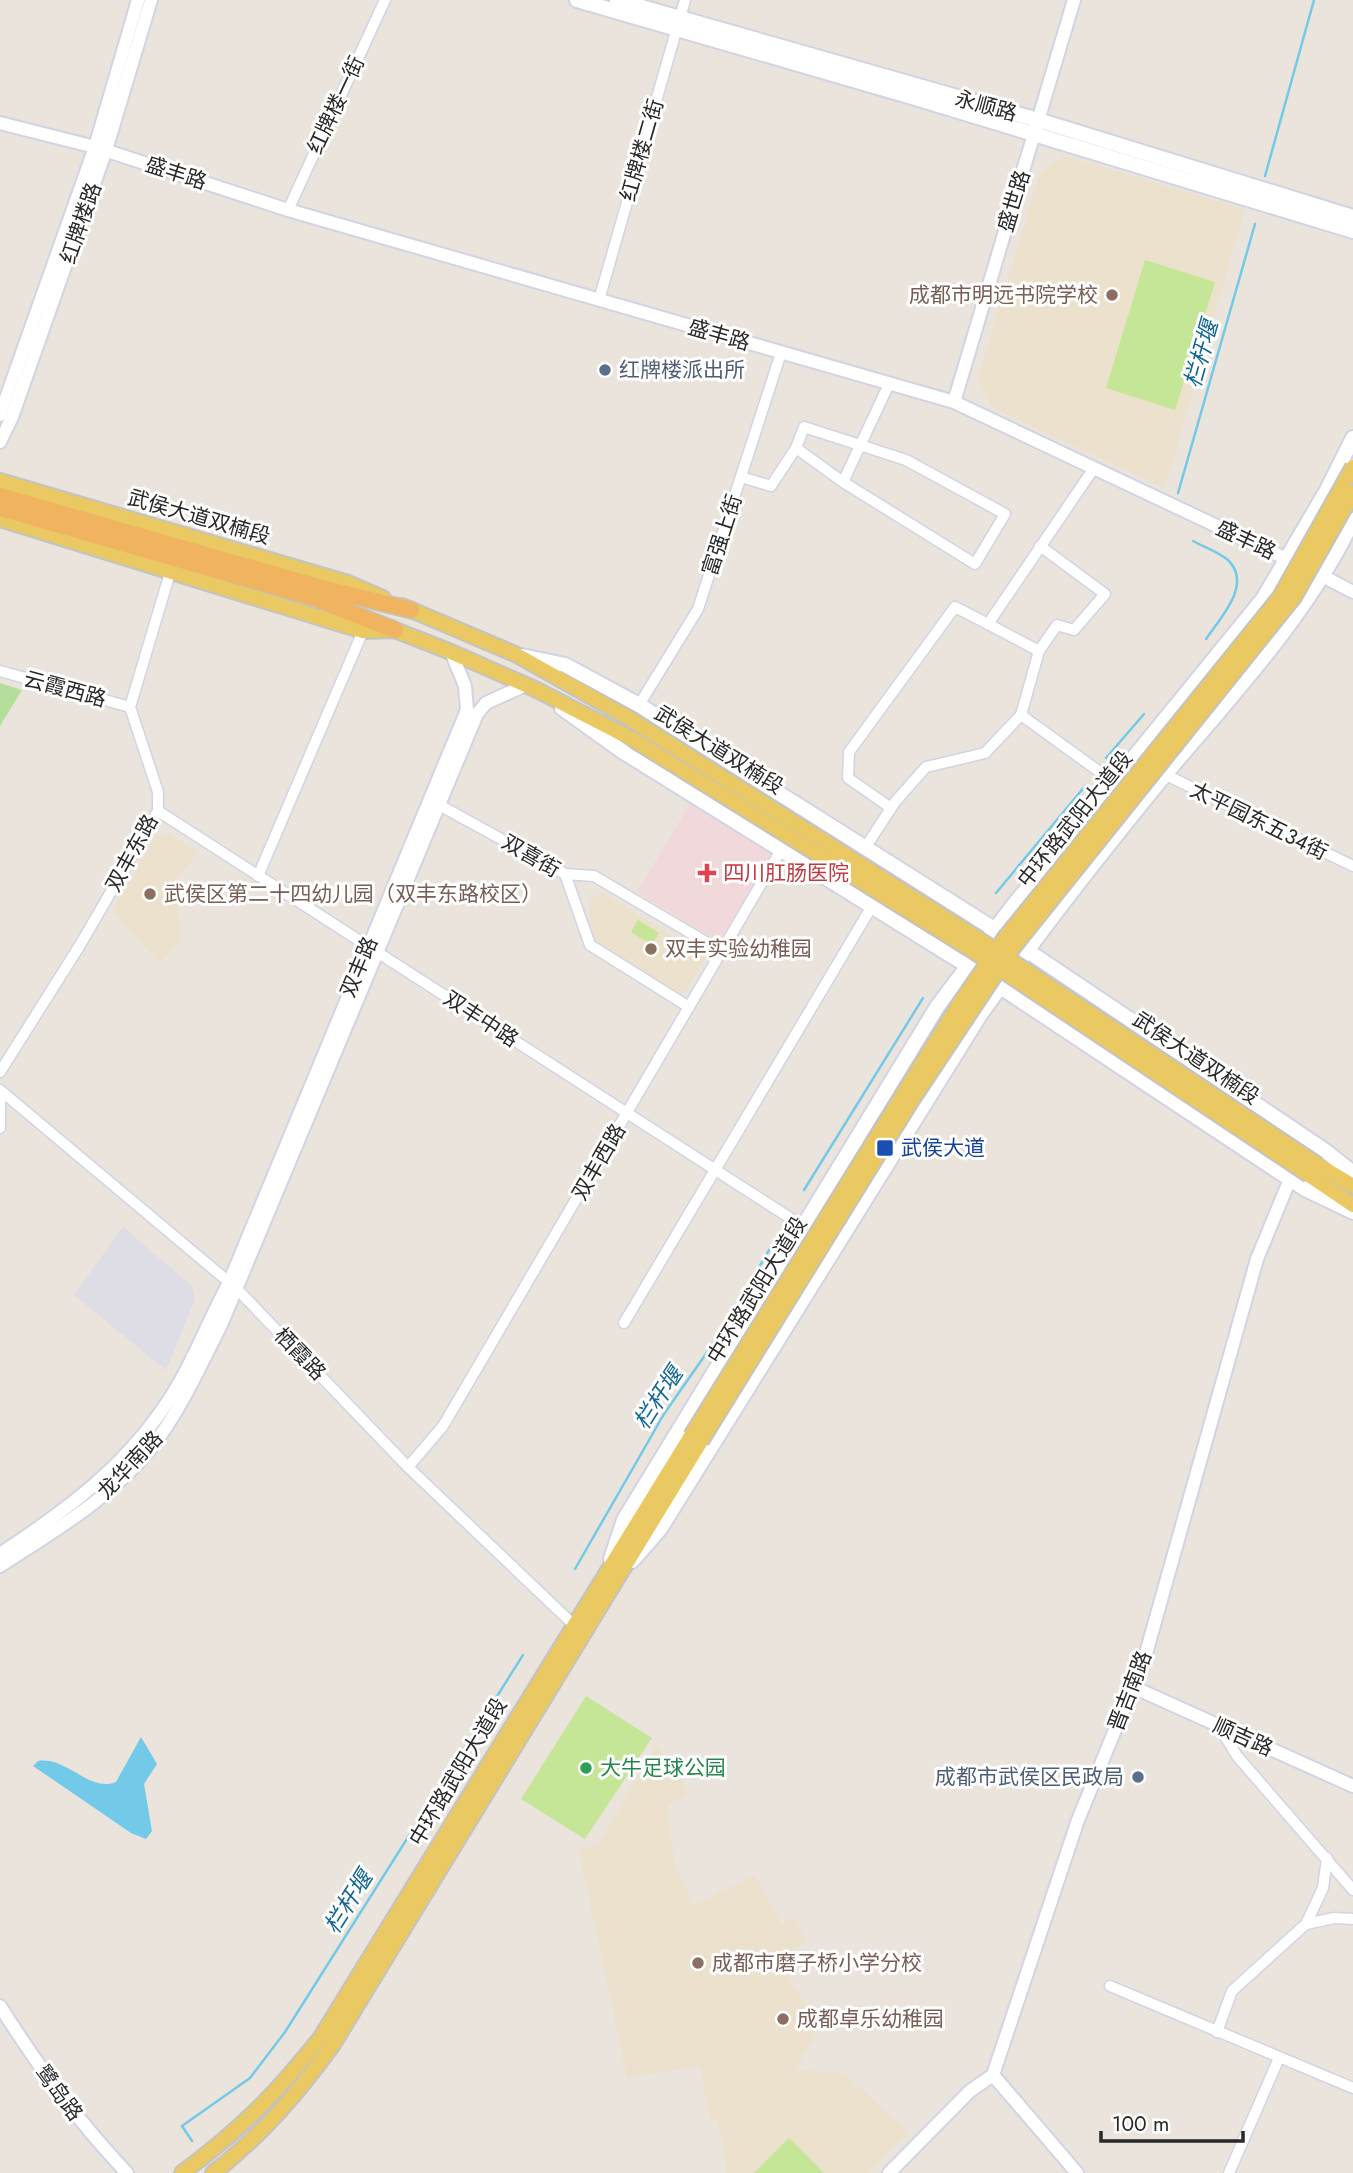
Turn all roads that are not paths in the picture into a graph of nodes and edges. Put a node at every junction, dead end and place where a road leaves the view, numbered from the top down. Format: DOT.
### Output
graph roads {
  1 [pos="138,0"];
  2 [pos="150,0"];
  3 [pos="385,0"];
  4 [pos="577,0"];
  5 [pos="617,0"];
  6 [pos="685,0"];
  7 [pos="1073,0"];
  8 [pos="678,23"];
  9 [pos="0,123"];
  10 [pos="1036,127"];
  11 [pos="101,149"];
  12 [pos="288,209"];
  13 [pos="1353,217"];
  14 [pos="1353,231"];
  15 [pos="599,300"];
  16 [pos="781,353"];
  17 [pos="890,384"];
  18 [pos="954,402"];
  19 [pos="0,415"];
  20 [pos="1353,438"];
  21 [pos="0,442"];
  22 [pos="860,447"];
  23 [pos="796,448"];
  24 [pos="1353,467"];
  25 [pos="1094,468"];
  26 [pos="741,477"];
  27 [pos="0,481"];
  28 [pos="843,482"];
  29 [pos="1353,493"];
  30 [pos="0,496"];
  31 [pos="0,508"];
  32 [pos="0,519"];
  33 [pos="1353,520"];
  34 [pos="1040,546"];
  35 [pos="1288,560"];
  36 [pos="170,573"];
  37 [pos="1322,576"];
  38 [pos="316,592"];
  39 [pos="1353,592"];
  40 [pos="411,610"];
  41 [pos="988,624"];
  42 [pos="395,630"];
  43 [pos="363,631"];
  44 [pos="1039,651"];
  45 [pos="451,652"];
  46 [pos="515,654"];
  47 [pos="0,671"];
  48 [pos="530,687"];
  49 [pos="639,705"];
  50 [pos="130,707"];
  51 [pos="1021,715"];
  52 [pos="1166,775"];
  53 [pos="1115,783"];
  54 [pos="441,806"];
  55 [pos="891,808"];
  56 [pos="158,811"];
  57 [pos="865,848"];
  58 [pos="781,850"];
  59 [pos="1353,866"];
  60 [pos="565,874"];
  61 [pos="258,876"];
  62 [pos="872,906"];
  63 [pos="995,929"];
  64 [pos="372,949"];
  65 [pos="1027,950"];
  66 [pos="721,951"];
  67 [pos="968,966"];
  68 [pos="1000,987"];
  69 [pos="689,1007"];
  70 [pos="0,1072"];
  71 [pos="0,1090"];
  72 [pos="0,1099"];
  73 [pos="627,1114"];
  74 [pos="0,1128"];
  75 [pos="715,1170"];
  76 [pos="1314,1170"];
  77 [pos="1353,1173"];
  78 [pos="1290,1180"];
  79 [pos="1353,1186"];
  80 [pos="1353,1205"];
  81 [pos="1353,1212"];
  82 [pos="804,1227"];
  83 [pos="233,1285"];
  84 [pos="624,1323"];
  85 [pos="696,1438"];
  86 [pos="408,1467"];
  87 [pos="0,1554"];
  88 [pos="0,1566"];
  89 [pos="615,1571"];
  90 [pos="573,1625"];
  91 [pos="586,1633"];
  92 [pos="1133,1687"];
  93 [pos="1219,1726"];
  94 [pos="1353,1786"];
  95 [pos="1327,1858"];
  96 [pos="1353,1890"];
  97 [pos="1353,1919"];
  98 [pos="1306,1924"];
  99 [pos="1110,1986"];
  100 [pos="0,2007"];
  101 [pos="1217,2032"];
  102 [pos="1279,2058"];
  103 [pos="993,2076"];
  104 [pos="1353,2088"];
  105 [pos="127,2173"];
  106 [pos="182,2173"];
  107 [pos="214,2173"];
  108 [pos="889,2173"];
  109 [pos="1077,2173"];
  110 [pos="1229,2173"];
  1 -- 11 [label="street, 红牌楼路"];
  2 -- 11 [label="street, 红牌楼路"];
  3 -- 12 [label="street, 红牌楼一街"];
  4 -- 8 [label="main road"];
  5 -- 8 [label="main road, 永顺路"];
  6 -- 8 [label="street, 红牌楼二街"];
  7 -- 10 [label="street, 盛世路"];
  8 -- 10 [label="main road, 永顺路"];
  8 -- 15 [label="street, 红牌楼二街"];
  9 -- 11 [label="street, 盛丰路"];
  10 -- 13 [label="main road, 永顺路"];
  10 -- 14 [label="main road"];
  10 -- 18 [label="street, 盛世路"];
  11 -- 12 [label="street, 盛丰路"];
  11 -- 19 [label="street, 红牌楼路"];
  11 -- 21 [label="street, 红牌楼路"];
  12 -- 15 [label="street, 盛丰路"];
  15 -- 16 [label="street, 盛丰路"];
  16 -- 17 [label="street, 盛丰路"];
  16 -- 26 [label="street, 富强上街"];
  17 -- 18 [label="street, 盛丰路"];
  17 -- 22 [label="street"];
  18 -- 25 [label="street, 盛丰路"];
  20 -- 35 [label="main road"];
  22 -- 23 [label="street"];
  22 -- 28 [label="street"];
  22 -- 28 [label="street"];
  23 -- 26 [label="street"];
  23 -- 28 [label="street"];
  24 -- 85 [label="main road, 中环路武阳大道段, bridge"];
  25 -- 34 [label="street"];
  25 -- 35 [label="street, 盛丰路"];
  26 -- 49 [label="street, 富强上街"];
  27 -- 40 [label="main road, 武侯大道双楠段"];
  29 -- 85 [label="main road, 中环路武阳大道段, bridge"];
  30 -- 38 [label="highway"];
  31 -- 38 [label="highway"];
  32 -- 36 [label="main road, 武侯大道双楠段"];
  33 -- 37 [label="main road"];
  34 -- 41 [label="street"];
  34 -- 44 [label="street"];
  35 -- 37 [label="street, 盛丰路"];
  35 -- 53 [label="main road"];
  36 -- 43 [label="main road, 武侯大道双楠段"];
  36 -- 50 [label="street"];
  37 -- 39 [label="street, 盛丰路"];
  37 -- 52 [label="main road"];
  38 -- 40 [label="highway"];
  38 -- 42 [label="highway"];
  40 -- 46 [label="main road, 武侯大道双楠段"];
  41 -- 44 [label="street"];
  41 -- 55 [label="street"];
  42 -- 43 [label="main road, 武侯大道双楠段"];
  42 -- 45 [label="main road, 武侯大道双楠段"];
  43 -- 61 [label="street"];
  44 -- 51 [label="street"];
  45 -- 48 [label="main road, 武侯大道双楠段"];
  45 -- 64 [label="street, 双丰路"];
  46 -- 49 [label="main road"];
  46 -- 76 [label="main road, 武侯大道双楠段, bridge"];
  47 -- 50 [label="street, 云霞西路"];
  48 -- 54 [label="street, 双丰路"];
  48 -- 58 [label="main road"];
  48 -- 76 [label="main road, 武侯大道双楠段, bridge"];
  49 -- 57 [label="main road"];
  50 -- 56 [label="street, 双丰东路"];
  51 -- 53 [label="street"];
  51 -- 55 [label="street"];
  52 -- 59 [label="street, 太平园东五34街"];
  52 -- 65 [label="main road"];
  53 -- 63 [label="main road"];
  54 -- 60 [label="street, 双喜街"];
  54 -- 64 [label="street, 双丰路"];
  55 -- 57 [label="street"];
  56 -- 61 [label="street, 双丰中路"];
  56 -- 70 [label="street, 双丰东路"];
  57 -- 63 [label="main road"];
  58 -- 62 [label="main road"];
  58 -- 66 [label="street, 双丰西路"];
  60 -- 66 [label="street"];
  60 -- 69 [label="street, 双喜街"];
  61 -- 64 [label="street, 双丰中路"];
  62 -- 67 [label="main road"];
  62 -- 75 [label="street"];
  63 -- 65 [label="main road"];
  63 -- 67 [label="main road"];
  64 -- 73 [label="street, 双丰中路"];
  64 -- 83 [label="street, 双丰路"];
  65 -- 68 [label="main road"];
  65 -- 77 [label="main road"];
  66 -- 69 [label="street, 双丰西路"];
  67 -- 68 [label="main road"];
  67 -- 82 [label="main road"];
  68 -- 78 [label="main road"];
  68 -- 89 [label="main road"];
  69 -- 73 [label="street, 双丰西路"];
  71 -- 83 [label="street, 栖霞路"];
  72 -- 74 [label="street"];
  73 -- 75 [label="street, 双丰中路"];
  73 -- 86 [label="street, 双丰西路"];
  75 -- 82 [label="street, 双丰中路"];
  75 -- 84 [label="street"];
  76 -- 79 [label="main road, 武侯大道双楠段"];
  76 -- 80 [label="main road, 武侯大道双楠段"];
  78 -- 81 [label="main road"];
  78 -- 92 [label="street, 晋吉南路"];
  82 -- 89 [label="main road"];
  83 -- 86 [label="street, 栖霞路"];
  83 -- 87 [label="street, 龙华南路"];
  83 -- 88 [label="street, 龙华南路"];
  85 -- 89 [label="main road, 中环路武阳大道段"];
  86 -- 90 [label="street, 栖霞路"];
  89 -- 90 [label="main road, 中环路武阳大道段"];
  89 -- 91 [label="main road, 中环路武阳大道段"];
  90 -- 91 [label="street, 栖霞路"];
  90 -- 106 [label="main road, 中环路武阳大道段"];
  91 -- 107 [label="main road, 中环路武阳大道段"];
  92 -- 93 [label="street, 顺吉路"];
  92 -- 103 [label="street, 晋吉南路"];
  93 -- 94 [label="street, 顺吉路"];
  93 -- 95 [label="street"];
  95 -- 96 [label="street"];
  95 -- 98 [label="street"];
  97 -- 98 [label="street"];
  98 -- 101 [label="street"];
  99 -- 101 [label="street"];
  100 -- 105 [label="street, 鹭岛路"];
  101 -- 102 [label="street"];
  102 -- 104 [label="street"];
  102 -- 110 [label="street"];
  103 -- 108 [label="street"];
  103 -- 109 [label="street"];
}
